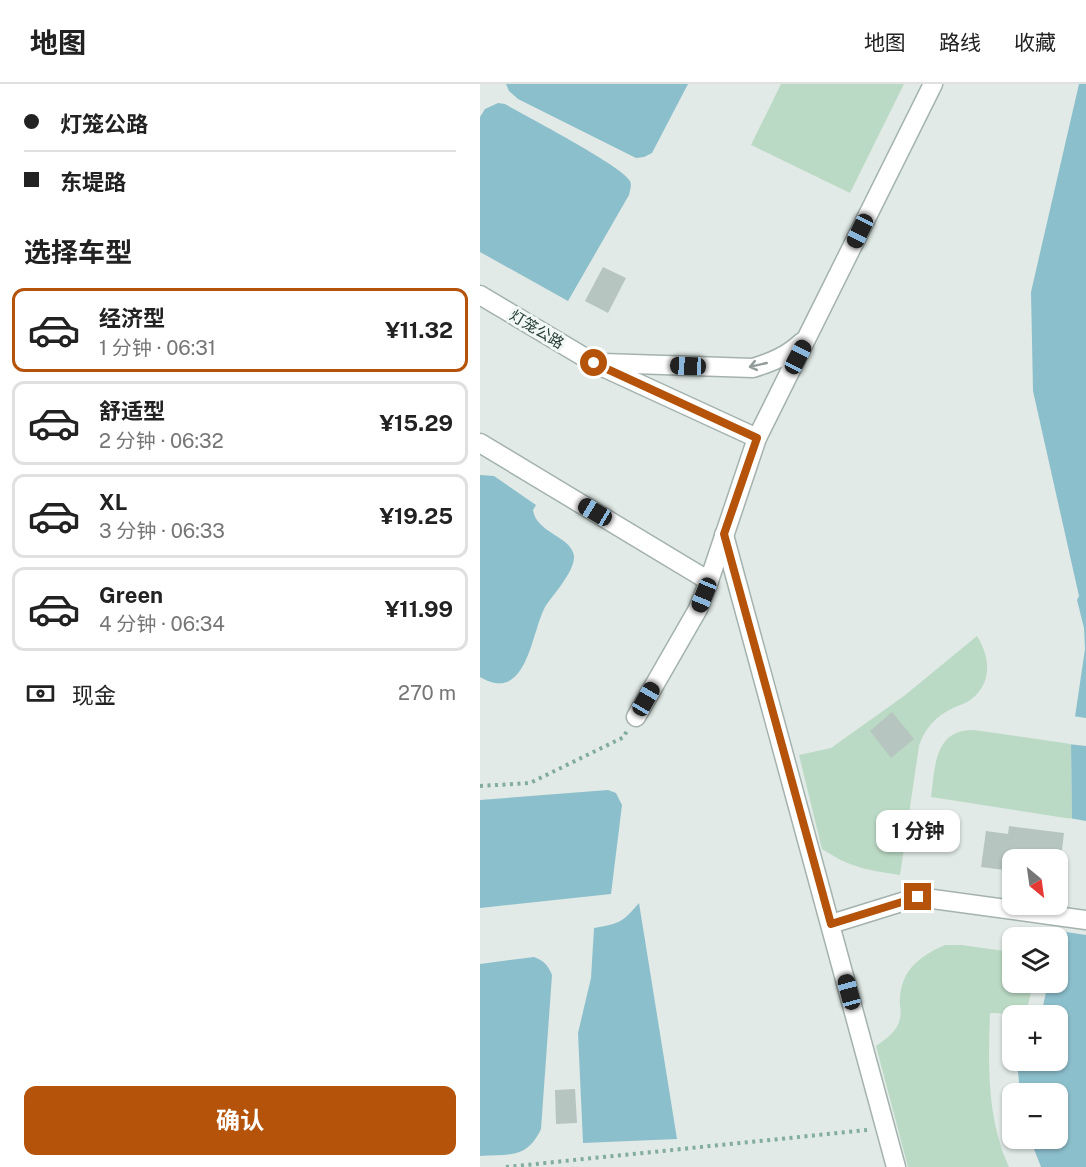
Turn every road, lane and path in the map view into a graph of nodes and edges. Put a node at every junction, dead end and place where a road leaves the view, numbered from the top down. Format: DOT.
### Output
graph roads {
  1 [pos="933,84"];
  2 [pos="480,295"];
  3 [pos="808,337"];
  4 [pos="594,363"];
  5 [pos="757,438"];
  6 [pos="480,443"];
  7 [pos="724,534"];
  8 [pos="710,581"];
  9 [pos="636,717"];
  10 [pos="480,786"];
  11 [pos="1086,920"];
  12 [pos="831,924"];
  13 [pos="886,1128"];
  14 [pos="506,1167"];
  15 [pos="896,1167"];
  1 -- 3 [label="street"];
  2 -- 4 [label="street, 灯笼公路"];
  3 -- 4 [label="street, one-way"];
  3 -- 5 [label="street"];
  4 -- 5 [label="street, 灯笼公路"];
  5 -- 7 [label="street"];
  6 -- 8 [label="street"];
  7 -- 8 [label="street"];
  7 -- 12 [label="street"];
  8 -- 9 [label="street"];
  9 -- 10 [label="path"];
  11 -- 12 [label="street"];
  12 -- 13 [label="street"];
  13 -- 14 [label="path"];
  13 -- 15 [label="street"];
}
